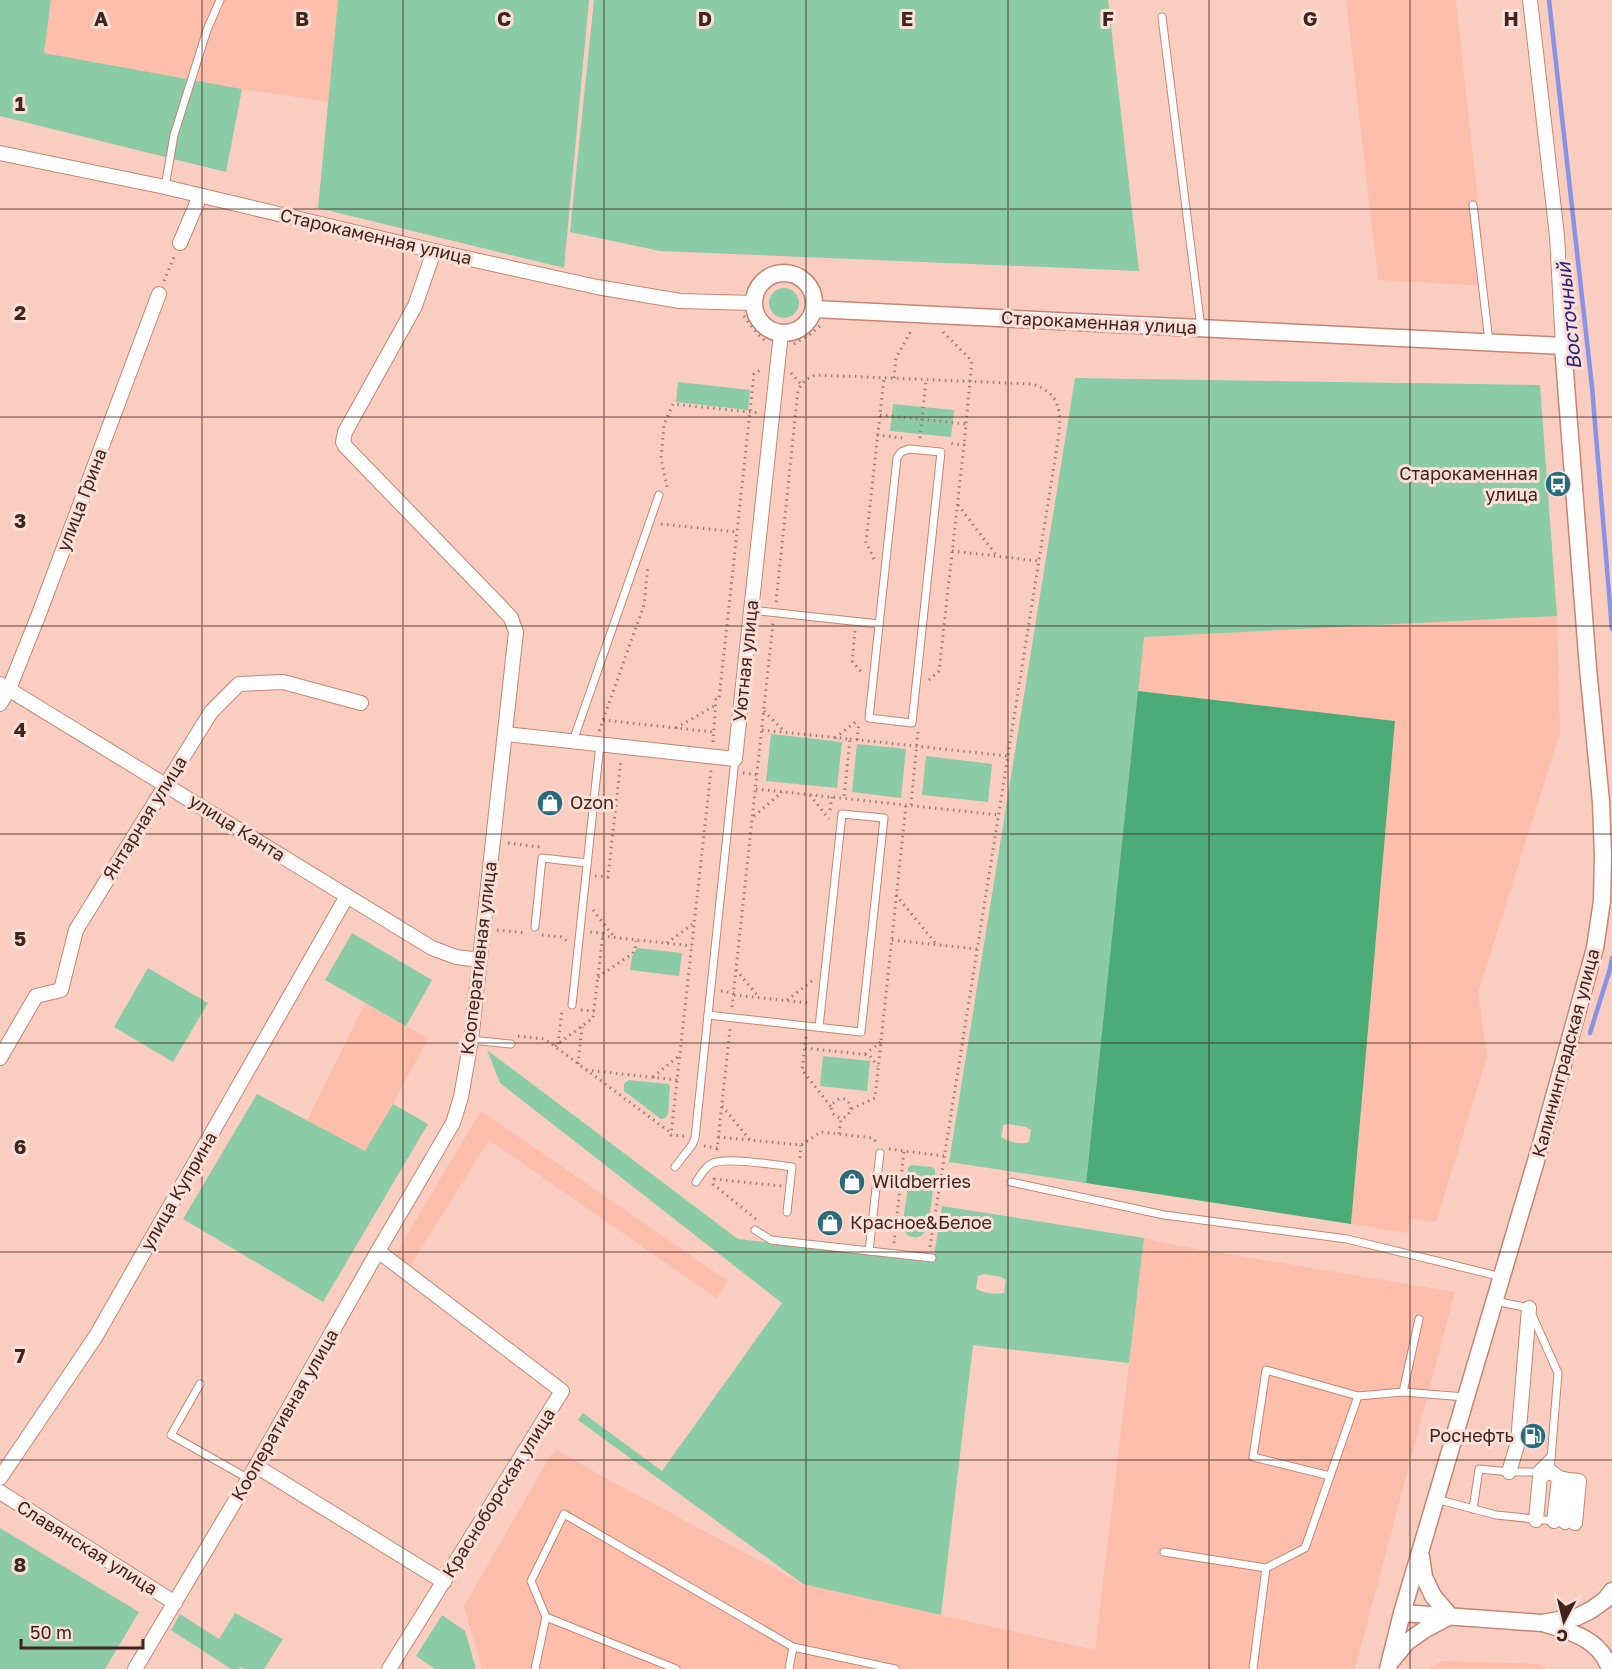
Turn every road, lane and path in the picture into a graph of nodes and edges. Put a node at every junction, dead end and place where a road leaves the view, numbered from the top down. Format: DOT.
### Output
graph roads {
  1 [pos="220,0"];
  2 [pos="1530,0"];
  3 [pos="1162,17"];
  4 [pos="0,153"];
  5 [pos="165,187"];
  6 [pos="200,196"];
  7 [pos="1473,206"];
  8 [pos="180,243"];
  9 [pos="434,251"];
  10 [pos="159,294"];
  11 [pos="754,303"];
  12 [pos="814,309"];
  13 [pos="737,312"];
  14 [pos="1201,328"];
  15 [pos="911,331"];
  16 [pos="943,332"];
  17 [pos="781,333"];
  18 [pos="1489,342"];
  19 [pos="1563,346"];
  20 [pos="769,348"];
  21 [pos="787,368"];
  22 [pos="754,375"];
  23 [pos="884,378"];
  24 [pos="894,378"];
  25 [pos="926,380"];
  26 [pos="970,381"];
  27 [pos="801,384"];
  28 [pos="750,412"];
  29 [pos="772,414"];
  30 [pos="880,415"];
  31 [pos="922,420"];
  32 [pos="966,424"];
  33 [pos="920,440"];
  34 [pos="964,445"];
  35 [pos="659,495"];
  36 [pos="669,495"];
  37 [pos="957,504"];
  38 [pos="659,524"];
  39 [pos="737,532"];
  40 [pos="952,551"];
  41 [pos="997,556"];
  42 [pos="648,561"];
  43 [pos="1039,561"];
  44 [pos="876,563"];
  45 [pos="751,610"];
  46 [pos="775,613"];
  47 [pos="879,624"];
  48 [pos="852,661"];
  49 [pos="939,671"];
  50 [pos="864,675"];
  51 [pos="924,684"];
  52 [pos="4,687"];
  53 [pos="361,703"];
  54 [pos="0,704"];
  55 [pos="716,705"];
  56 [pos="764,711"];
  57 [pos="859,719"];
  58 [pos="603,720"];
  59 [pos="919,726"];
  60 [pos="676,728"];
  61 [pos="762,730"];
  62 [pos="713,732"];
  63 [pos="785,732"];
  64 [pos="505,734"];
  65 [pos="835,738"];
  66 [pos="850,739"];
  67 [pos="573,741"];
  68 [pos="598,744"];
  69 [pos="917,747"];
  70 [pos="621,754"];
  71 [pos="712,756"];
  72 [pos="1008,756"];
  73 [pos="735,759"];
  74 [pos="165,784"];
  75 [pos="756,789"];
  76 [pos="782,792"];
  77 [pos="810,795"];
  78 [pos="844,798"];
  79 [pos="908,805"];
  80 [pos="999,815"];
  81 [pos="753,816"];
  82 [pos="829,819"];
  83 [pos="506,843"];
  84 [pos="540,847"];
  85 [pos="587,863"];
  86 [pos="594,886"];
  87 [pos="896,895"];
  88 [pos="347,896"];
  89 [pos="590,920"];
  90 [pos="694,923"];
  91 [pos="535,927"];
  92 [pos="497,930"];
  93 [pos="589,931"];
  94 [pos="528,933"];
  95 [pos="539,934"];
  96 [pos="602,936"];
  97 [pos="614,938"];
  98 [pos="636,940"];
  99 [pos="892,940"];
  100 [pos="667,943"];
  101 [pos="937,945"];
  102 [pos="569,946"];
  103 [pos="692,946"];
  104 [pos="977,949"];
  105 [pos="480,960"];
  106 [pos="736,970"];
  107 [pos="598,977"];
  108 [pos="812,981"];
  109 [pos="734,995"];
  110 [pos="759,998"];
  111 [pos="786,1001"];
  112 [pos="809,1003"];
  113 [pos="563,1004"];
  114 [pos="572,1005"];
  115 [pos="708,1015"];
  116 [pos="731,1018"];
  117 [pos="582,1026"];
  118 [pos="807,1026"];
  119 [pos="819,1027"];
  120 [pos="545,1039"];
  121 [pos="471,1040"];
  122 [pos="881,1042"];
  123 [pos="511,1044"];
  124 [pos="556,1045"];
  125 [pos="805,1048"];
  126 [pos="865,1054"];
  127 [pos="680,1055"];
  128 [pos="0,1058"];
  129 [pos="578,1064"];
  130 [pos="878,1066"];
  131 [pos="586,1070"];
  132 [pos="652,1077"];
  133 [pos="677,1080"];
  134 [pos="722,1105"];
  135 [pos="832,1108"];
  136 [pos="851,1109"];
  137 [pos="841,1118"];
  138 [pos="671,1133"];
  139 [pos="839,1134"];
  140 [pos="718,1137"];
  141 [pos="694,1138"];
  142 [pos="873,1138"];
  143 [pos="750,1140"];
  144 [pos="890,1150"];
  145 [pos="904,1151"];
  146 [pos="880,1153"];
  147 [pos="944,1156"];
  148 [pos="716,1162"];
  149 [pos="675,1167"];
  150 [pos="714,1179"];
  151 [pos="696,1182"];
  152 [pos="1011,1182"];
  153 [pos="789,1187"];
  154 [pos="787,1212"];
  155 [pos="763,1225"];
  156 [pos="755,1230"];
  157 [pos="894,1245"];
  158 [pos="930,1249"];
  159 [pos="378,1251"];
  160 [pos="869,1251"];
  161 [pos="932,1258"];
  162 [pos="1502,1276"];
  163 [pos="1495,1301"];
  164 [pos="1529,1308"];
  165 [pos="1419,1319"];
  166 [pos="200,1383"];
  167 [pos="1403,1392"];
  168 [pos="1358,1396"];
  169 [pos="1466,1397"];
  170 [pos="1551,1456"];
  171 [pos="256,1466"];
  172 [pos="1509,1472"];
  173 [pos="1330,1476"];
  174 [pos="1559,1476"];
  175 [pos="0,1478"];
  176 [pos="249,1479"];
  177 [pos="0,1492"];
  178 [pos="1436,1499"];
  179 [pos="1473,1509"];
  180 [pos="1555,1521"];
  181 [pos="1164,1552"];
  182 [pos="1420,1553"];
  183 [pos="1266,1568"];
  184 [pos="444,1582"];
  185 [pos="1612,1592"];
  186 [pos="175,1603"];
  187 [pos="1402,1613"];
  188 [pos="1450,1616"];
  189 [pos="546,1617"];
  190 [pos="1542,1623"];
  191 [pos="793,1647"];
  192 [pos="1389,1666"];
  193 [pos="135,1669"];
  194 [pos="390,1669"];
  195 [pos="535,1669"];
  196 [pos="676,1669"];
  197 [pos="789,1669"];
  198 [pos="895,1669"];
  199 [pos="1253,1669"];
  200 [pos="1610,1669"];
  1 -- 5 [label="lane"];
  2 -- 19 [label="street"];
  3 -- 14 [label="lane"];
  4 -- 5 [label="street, Старокаменная улица"];
  5 -- 6 [label="street, Старокаменная улица"];
  6 -- 8 [label="street"];
  6 -- 9 [label="street, Старокаменная улица"];
  7 -- 18 [label="lane"];
  8 -- 10 [label="path"];
  9 -- 11 [label="street, Старокаменная улица"];
  9 -- 64 [label="street, Кооперативная улица"];
  10 -- 52 [label="street, улица Грина"];
  11 -- 12 [label="street"];
  11 -- 17 [label="street"];
  12 -- 14 [label="street, Старокаменная улица"];
  12 -- 17 [label="street"];
  13 -- 20 [label="path"];
  14 -- 18 [label="street, Старокаменная улица"];
  15 -- 24 [label="path"];
  16 -- 26 [label="path"];
  17 -- 29 [label="street, Уютная улица"];
  18 -- 19 [label="street, Старокаменная улица"];
  19 -- 162 [label="street, Калининградская улица"];
  21 -- 27 [label="path"];
  22 -- 28 [label="path"];
  23 -- 24 [label="path"];
  23 -- 27 [label="path"];
  23 -- 30 [label="path"];
  24 -- 25 [label="path"];
  25 -- 26 [label="path"];
  25 -- 31 [label="path"];
  26 -- 32 [label="path"];
  26 -- 43 [label="path"];
  27 -- 46 [label="path"];
  28 -- 29 [label="path"];
  28 -- 36 [label="path"];
  28 -- 39 [label="path"];
  29 -- 45 [label="street, Уютная улица"];
  30 -- 31 [label="path"];
  30 -- 44 [label="path"];
  31 -- 32 [label="path"];
  31 -- 33 [label="path"];
  32 -- 34 [label="path"];
  35 -- 67 [label="lane"];
  37 -- 41 [label="path"];
  38 -- 39 [label="path"];
  39 -- 55 [label="path"];
  40 -- 41 [label="path"];
  41 -- 43 [label="path"];
  42 -- 58 [label="path"];
  43 -- 72 [label="path"];
  45 -- 46 [label="lane"];
  45 -- 73 [label="street, Уютная улица"];
  46 -- 47 [label="lane"];
  46 -- 56 [label="path"];
  47 -- 47 [label="lane"];
  48 -- 50 [label="path"];
  49 -- 51 [label="path"];
  52 -- 54 [label="street, улица Грина"];
  52 -- 74 [label="street, улица Канта"];
  53 -- 74 [label="street, Янтарная улица"];
  55 -- 60 [label="path"];
  55 -- 62 [label="path"];
  56 -- 61 [label="path"];
  56 -- 63 [label="path"];
  57 -- 65 [label="path"];
  58 -- 60 [label="path"];
  58 -- 68 [label="path"];
  59 -- 69 [label="path"];
  60 -- 62 [label="path"];
  61 -- 63 [label="path"];
  61 -- 75 [label="path"];
  62 -- 71 [label="path"];
  63 -- 65 [label="path"];
  64 -- 67 [label="street"];
  64 -- 105 [label="street, Кооперативная улица"];
  65 -- 66 [label="path"];
  66 -- 69 [label="path"];
  66 -- 78 [label="path"];
  67 -- 68 [label="street"];
  68 -- 71 [label="street"];
  68 -- 85 [label="lane"];
  69 -- 72 [label="path"];
  69 -- 79 [label="path"];
  70 -- 86 [label="path"];
  71 -- 73 [label="street"];
  71 -- 90 [label="path"];
  72 -- 80 [label="path"];
  73 -- 115 [label="lane"];
  74 -- 88 [label="street, улица Канта"];
  74 -- 128 [label="street, Янтарная улица"];
  75 -- 76 [label="path"];
  75 -- 81 [label="path"];
  76 -- 77 [label="path"];
  76 -- 81 [label="path"];
  77 -- 78 [label="path"];
  77 -- 82 [label="path"];
  78 -- 79 [label="path"];
  79 -- 80 [label="path"];
  79 -- 87 [label="path"];
  80 -- 104 [label="path"];
  81 -- 106 [label="path"];
  83 -- 84 [label="path"];
  85 -- 91 [label="lane"];
  85 -- 114 [label="lane"];
  87 -- 99 [label="path"];
  87 -- 101 [label="path"];
  88 -- 105 [label="street, улица Канта"];
  88 -- 175 [label="street, улица Куприна"];
  89 -- 97 [label="path"];
  90 -- 100 [label="path"];
  90 -- 103 [label="path"];
  92 -- 94 [label="path"];
  93 -- 96 [label="path"];
  95 -- 102 [label="path"];
  96 -- 97 [label="path"];
  96 -- 107 [label="path"];
  97 -- 98 [label="path"];
  98 -- 100 [label="path"];
  98 -- 107 [label="path"];
  99 -- 101 [label="path"];
  99 -- 122 [label="path"];
  100 -- 103 [label="path"];
  101 -- 104 [label="path"];
  103 -- 127 [label="path"];
  104 -- 147 [label="path"];
  105 -- 121 [label="street, Кооперативная улица"];
  106 -- 109 [label="path"];
  106 -- 110 [label="path"];
  107 -- 117 [label="path"];
  108 -- 111 [label="path"];
  109 -- 110 [label="path"];
  109 -- 116 [label="path"];
  110 -- 111 [label="path"];
  111 -- 112 [label="path"];
  113 -- 124 [label="path"];
  115 -- 116 [label="lane"];
  115 -- 141 [label="lane"];
  116 -- 118 [label="lane"];
  116 -- 134 [label="path"];
  117 -- 124 [label="path"];
  117 -- 129 [label="path"];
  118 -- 119 [label="lane"];
  118 -- 125 [label="path"];
  119 -- 119 [label="lane"];
  120 -- 124 [label="path"];
  121 -- 123 [label="lane"];
  121 -- 159 [label="street, Кооперативная улица"];
  122 -- 126 [label="path"];
  122 -- 130 [label="path"];
  124 -- 129 [label="path"];
  125 -- 126 [label="path"];
  125 -- 135 [label="path"];
  126 -- 130 [label="path"];
  127 -- 132 [label="path"];
  127 -- 133 [label="path"];
  129 -- 131 [label="path"];
  130 -- 136 [label="path"];
  131 -- 132 [label="path"];
  131 -- 138 [label="path"];
  132 -- 133 [label="path"];
  133 -- 138 [label="path"];
  134 -- 140 [label="path"];
  134 -- 143 [label="path"];
  135 -- 136 [label="path"];
  135 -- 137 [label="path"];
  136 -- 137 [label="path"];
  137 -- 139 [label="path"];
  138 -- 141 [label="path"];
  139 -- 142 [label="path"];
  139 -- 143 [label="path"];
  140 -- 143 [label="path"];
  140 -- 148 [label="path"];
  141 -- 149 [label="lane"];
  144 -- 145 [label="path"];
  145 -- 147 [label="path"];
  145 -- 157 [label="path"];
  146 -- 160 [label="lane"];
  147 -- 158 [label="path"];
  148 -- 150 [label="path"];
  148 -- 151 [label="lane"];
  148 -- 153 [label="lane"];
  150 -- 153 [label="path"];
  150 -- 155 [label="path"];
  152 -- 162 [label="lane"];
  153 -- 154 [label="lane"];
  156 -- 160 [label="lane"];
  159 -- 171 [label="street, Кооперативная улица"];
  159 -- 184 [label="street, Красноборская улица"];
  160 -- 161 [label="lane"];
  162 -- 163 [label="street, Калининградская улица"];
  163 -- 164 [label="lane"];
  163 -- 169 [label="street, Калининградская улица"];
  164 -- 170 [label="lane"];
  164 -- 172 [label="street"];
  165 -- 167 [label="lane"];
  166 -- 176 [label="lane"];
  167 -- 168 [label="lane"];
  167 -- 169 [label="lane"];
  168 -- 173 [label="lane"];
  168 -- 173 [label="lane"];
  169 -- 178 [label="street, Калининградская улица"];
  170 -- 172 [label="lane"];
  170 -- 174 [label="lane"];
  171 -- 176 [label="street, Кооперативная улица"];
  171 -- 184 [label="street"];
  172 -- 179 [label="lane"];
  173 -- 183 [label="lane"];
  174 -- 180 [label="street"];
  174 -- 180 [label="street"];
  176 -- 186 [label="street, Кооперативная улица"];
  177 -- 186 [label="street, Славянская улица"];
  178 -- 179 [label="lane"];
  178 -- 182 [label="street, Калининградская улица"];
  179 -- 180 [label="lane"];
  181 -- 183 [label="lane"];
  182 -- 187 [label="street, Калининградская улица"];
  182 -- 188 [label="street"];
  183 -- 199 [label="lane"];
  184 -- 194 [label="street, Красноборская улица"];
  185 -- 190 [label="street"];
  186 -- 193 [label="street, Кооперативная улица"];
  187 -- 188 [label="street"];
  187 -- 192 [label="street, Калининградская улица"];
  188 -- 190 [label="street"];
  188 -- 192 [label="street"];
  189 -- 191 [label="lane"];
  189 -- 195 [label="lane"];
  189 -- 196 [label="lane"];
  190 -- 200 [label="street"];
  191 -- 197 [label="lane"];
  191 -- 198 [label="lane"];
}
